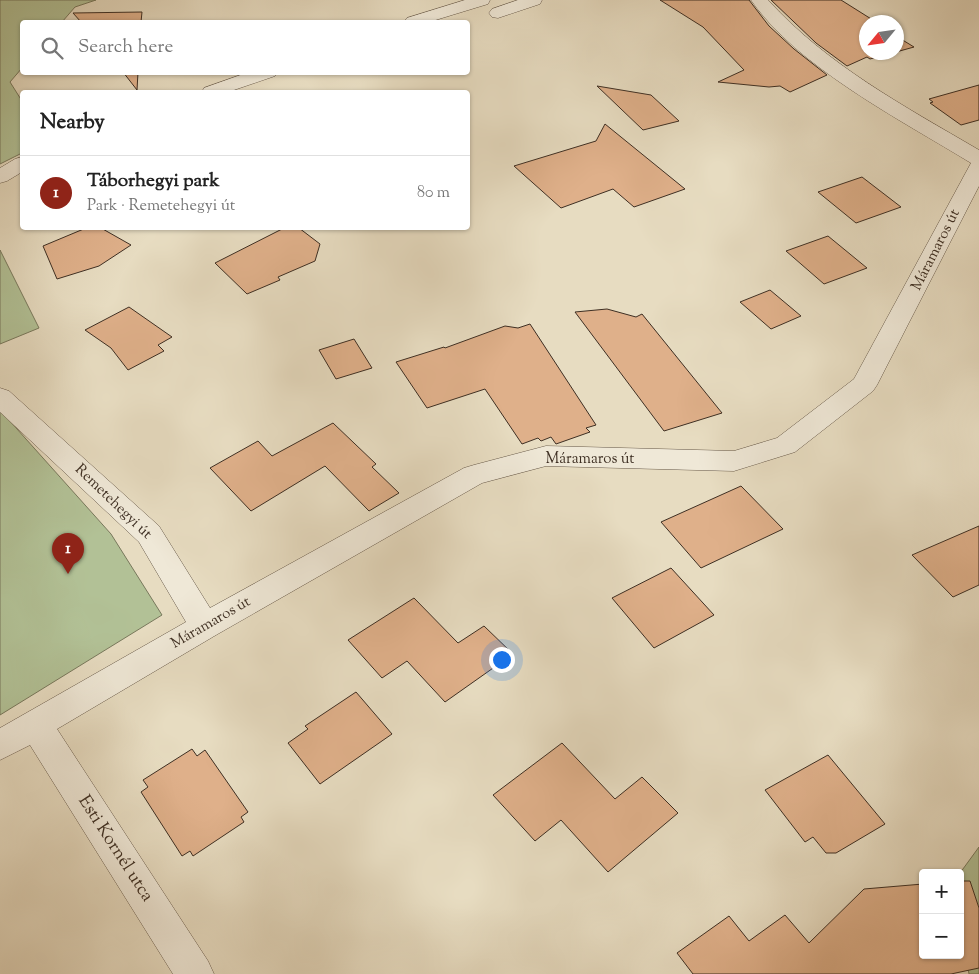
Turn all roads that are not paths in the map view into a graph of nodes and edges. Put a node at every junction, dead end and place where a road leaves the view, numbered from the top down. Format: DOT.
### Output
graph roads {
  1 [pos="481,0"];
  2 [pos="512,0"];
  3 [pos="534,0"];
  4 [pos="759,0"];
  5 [pos="419,20"];
  6 [pos="456,20"];
  7 [pos="260,75"];
  8 [pos="218,90"];
  9 [pos="979,159"];
  10 [pos="20,164"];
  11 [pos="979,166"];
  12 [pos="0,177"];
  13 [pos="0,397"];
  14 [pos="205,626"];
  15 [pos="35,724"];
  16 [pos="0,745"];
  17 [pos="194,974"];
  1 -- 5 [label="street"];
  1 -- 6 [label="street"];
  2 -- 3 [label="street"];
  4 -- 9 [label="street"];
  7 -- 8 [label="street"];
  10 -- 12 [label="street"];
  11 -- 14 [label="street, Máramaros út"];
  13 -- 14 [label="street, Remetehegyi út"];
  14 -- 15 [label="street, Máramaros út"];
  15 -- 16 [label="street, Máramaros út"];
  15 -- 17 [label="street, Esti Kornél utca"];
}
